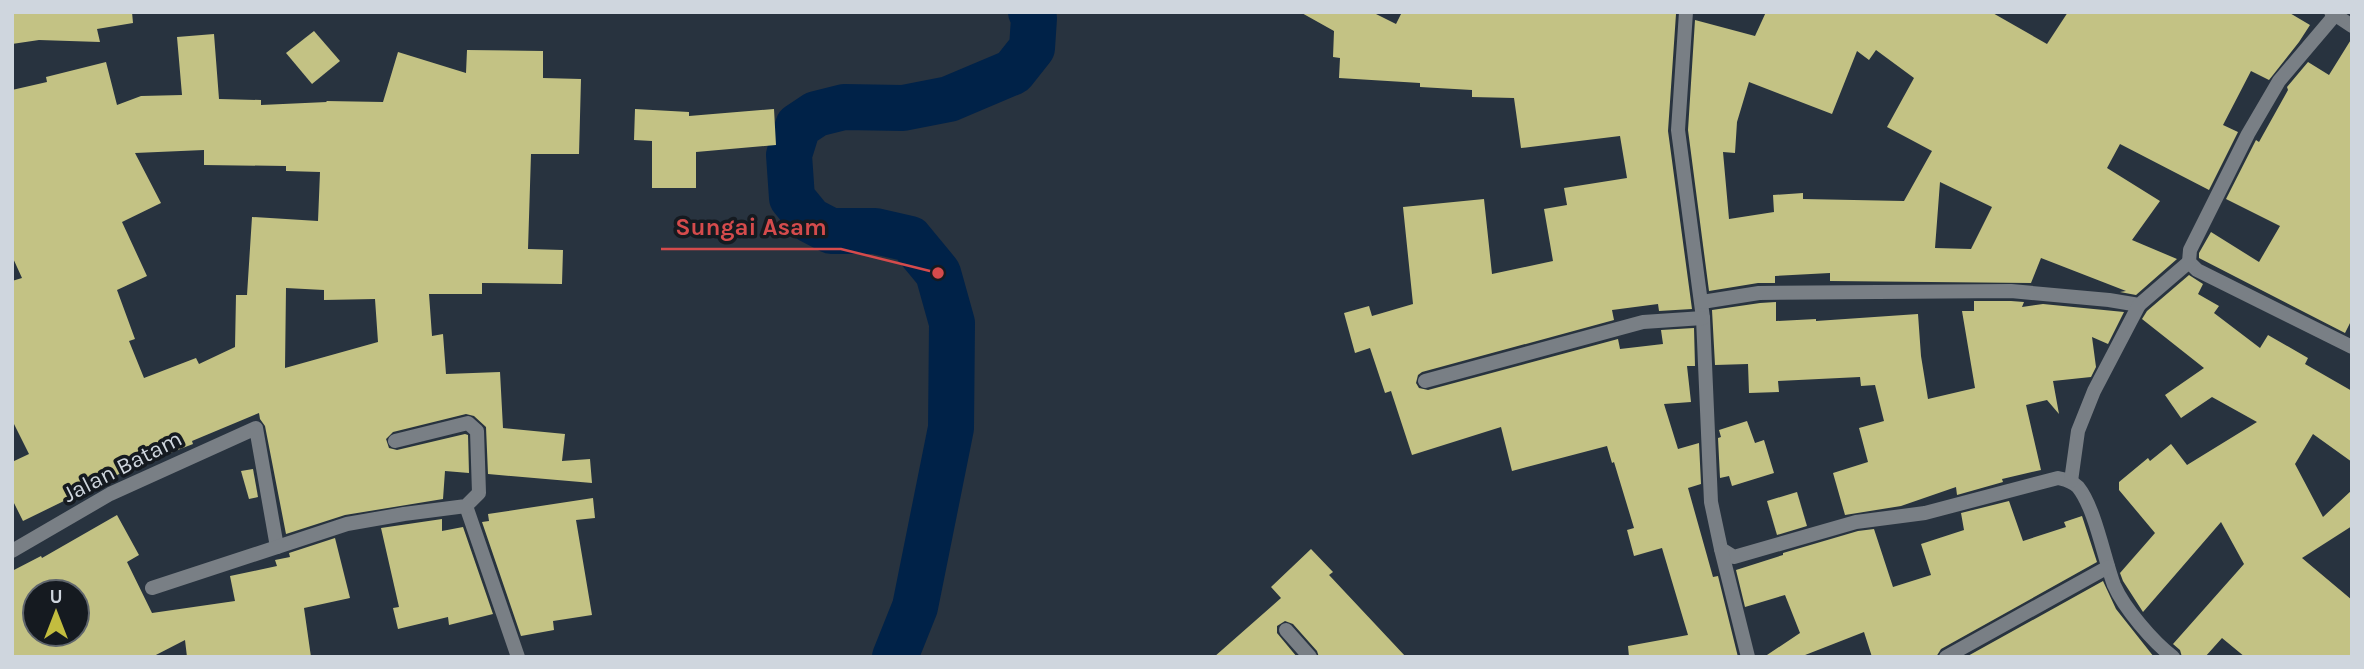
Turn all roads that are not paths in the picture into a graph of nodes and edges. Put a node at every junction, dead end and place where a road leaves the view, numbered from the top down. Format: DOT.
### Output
graph roads {
  1 [pos="1686,12"];
  2 [pos="2333,14"];
  3 [pos="2352,26"];
  4 [pos="2189,262"];
  5 [pos="1702,302"];
  6 [pos="2139,305"];
  7 [pos="1703,318"];
  8 [pos="2352,347"];
  9 [pos="1425,381"];
  10 [pos="396,441"];
  11 [pos="2071,481"];
  12 [pos="466,506"];
  13 [pos="277,547"];
  14 [pos="1721,549"];
  15 [pos="12,551"];
  16 [pos="2108,567"];
  17 [pos="152,588"];
  18 [pos="1286,630"];
  19 [pos="518,657"];
  20 [pos="1310,657"];
  21 [pos="1748,657"];
  22 [pos="1947,657"];
  23 [pos="2173,657"];
  1 -- 5 [label="street"];
  2 -- 3 [label="street"];
  2 -- 4 [label="street"];
  4 -- 6 [label="street"];
  4 -- 8 [label="street"];
  5 -- 6 [label="street"];
  5 -- 7 [label="street"];
  6 -- 11 [label="street"];
  7 -- 9 [label="street"];
  7 -- 14 [label="street"];
  10 -- 12 [label="street"];
  11 -- 14 [label="street"];
  11 -- 16 [label="street"];
  12 -- 13 [label="street"];
  12 -- 19 [label="street"];
  13 -- 15 [label="street, Jalan Batam"];
  13 -- 17 [label="street"];
  14 -- 21 [label="street"];
  16 -- 22 [label="street"];
  16 -- 23 [label="street"];
  18 -- 20 [label="street"];
}
